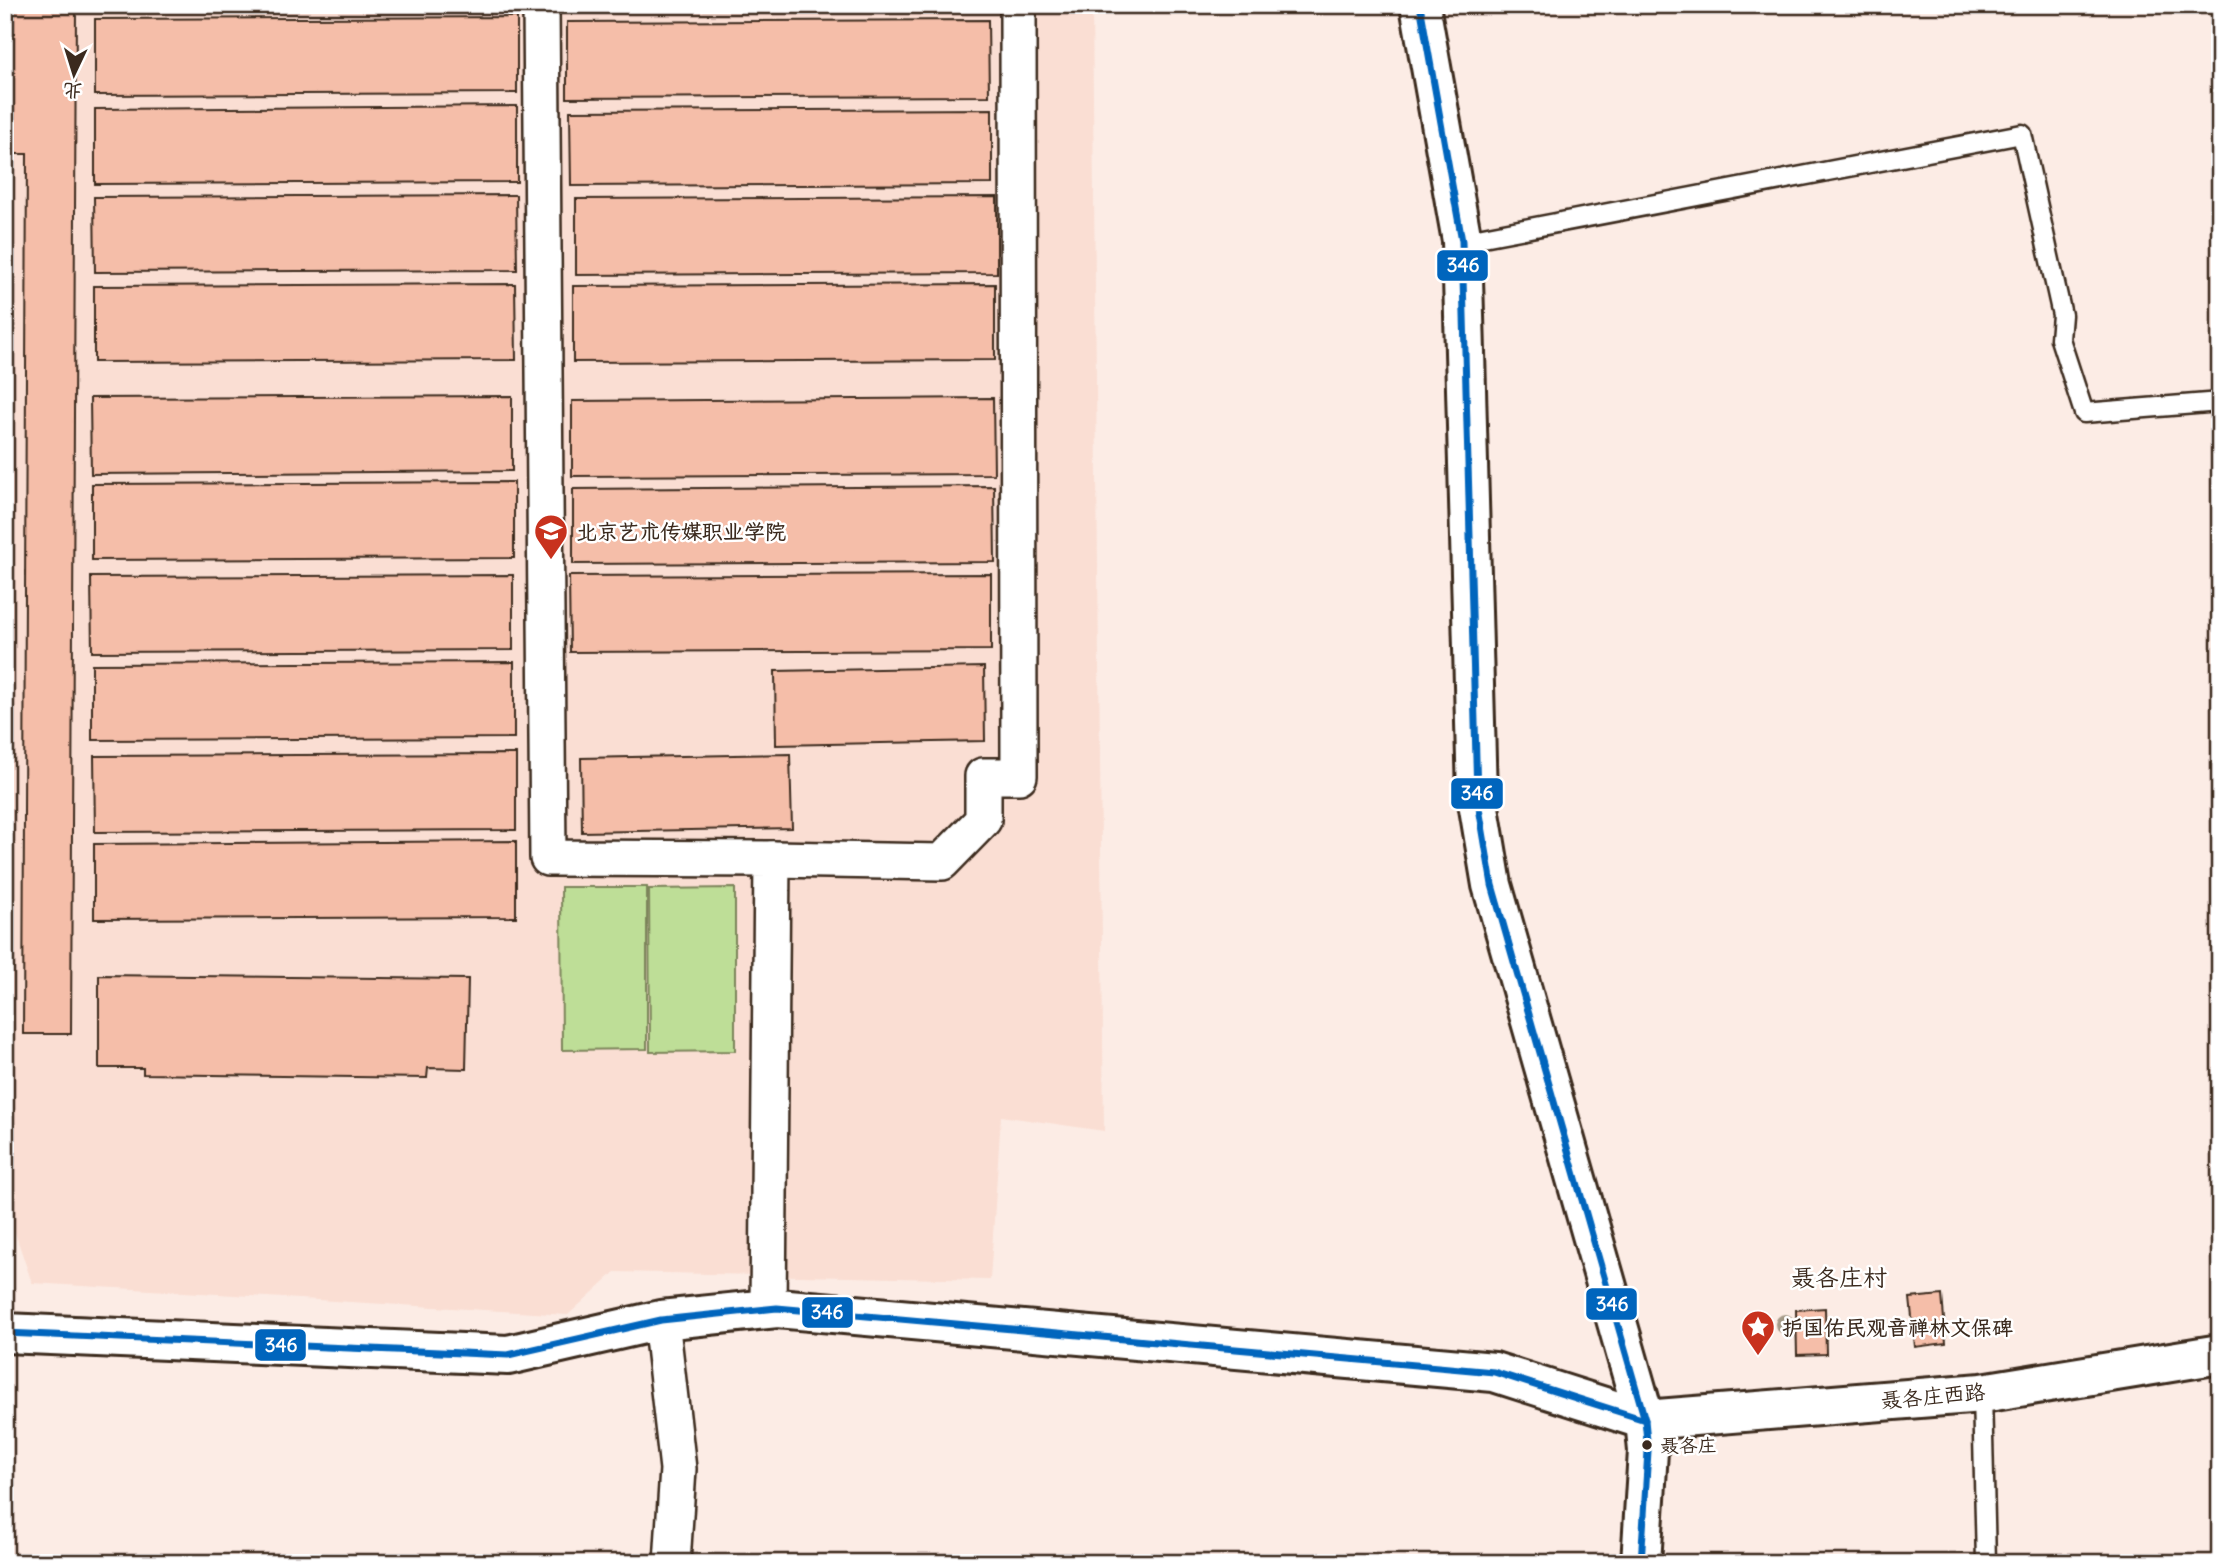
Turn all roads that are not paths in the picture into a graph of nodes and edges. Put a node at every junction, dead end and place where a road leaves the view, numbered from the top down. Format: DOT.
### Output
graph roads {
  1 [pos="541,5"];
  2 [pos="1018,5"];
  3 [pos="1420,5"];
  4 [pos="1462,241"];
  5 [pos="2220,402"];
  6 [pos="772,859"];
  7 [pos="768,1308"];
  8 [pos="662,1320"];
  9 [pos="5,1333"];
  10 [pos="2220,1354"];
  11 [pos="1982,1393"];
  12 [pos="1645,1420"];
  13 [pos="672,1563"];
  14 [pos="1641,1563"];
  15 [pos="1986,1563"];
  1 -- 6 [label="street"];
  2 -- 6 [label="street"];
  3 -- 4 [label="street"];
  4 -- 5 [label="lane"];
  4 -- 12 [label="street"];
  6 -- 7 [label="street"];
  7 -- 8 [label="street"];
  7 -- 12 [label="street"];
  8 -- 9 [label="street"];
  8 -- 13 [label="street"];
  10 -- 11 [label="street, 聂各庄西路"];
  11 -- 12 [label="street, 聂各庄西路"];
  11 -- 15 [label="lane"];
  12 -- 14 [label="street"];
}
